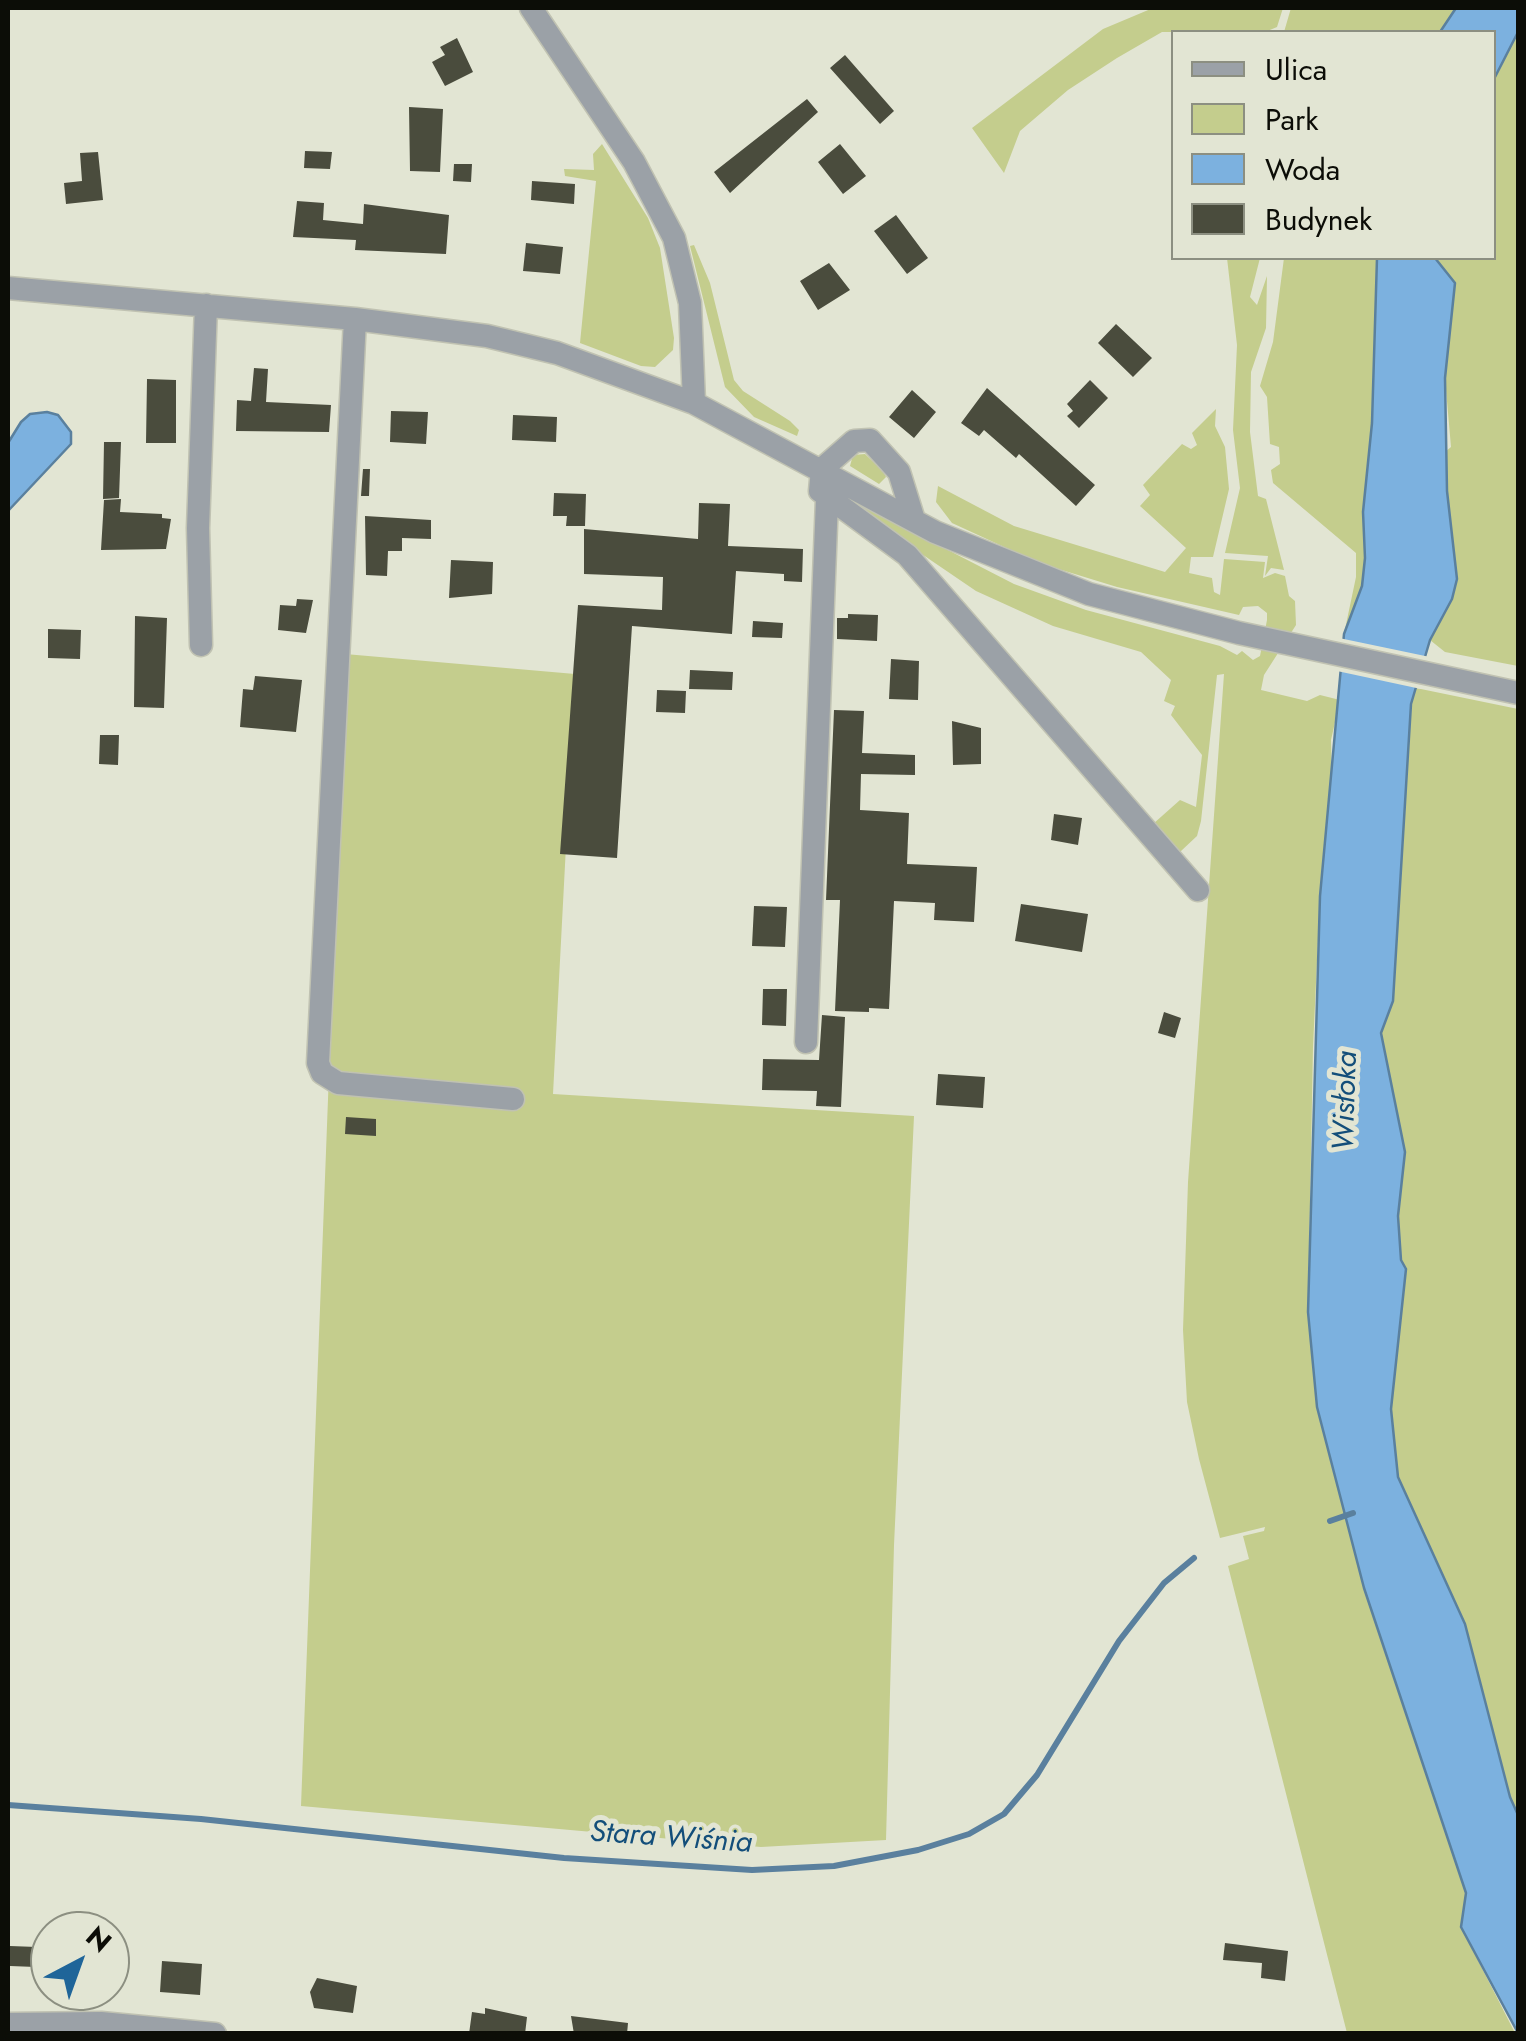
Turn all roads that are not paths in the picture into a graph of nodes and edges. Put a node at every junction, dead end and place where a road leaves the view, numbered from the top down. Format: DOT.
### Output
graph roads {
  1 [pos="531,8"];
  2 [pos="8,288"];
  3 [pos="206,304"];
  4 [pos="355,319"];
  5 [pos="694,403"];
  6 [pos="822,470"];
  7 [pos="827,499"];
  8 [pos="914,520"];
  9 [pos="201,645"];
  10 [pos="1518,693"];
  11 [pos="1198,890"];
  12 [pos="806,1042"];
  13 [pos="512,1099"];
  14 [pos="8,2024"];
  15 [pos="215,2034"];
  1 -- 5 [label="street"];
  2 -- 3 [label="street"];
  3 -- 4 [label="street"];
  3 -- 9 [label="street"];
  4 -- 5 [label="street"];
  4 -- 13 [label="street"];
  5 -- 6 [label="street"];
  6 -- 7 [label="street"];
  6 -- 8 [label="street"];
  6 -- 8 [label="street"];
  7 -- 11 [label="street"];
  7 -- 12 [label="street"];
  8 -- 10 [label="street"];
  14 -- 15 [label="street"];
}
